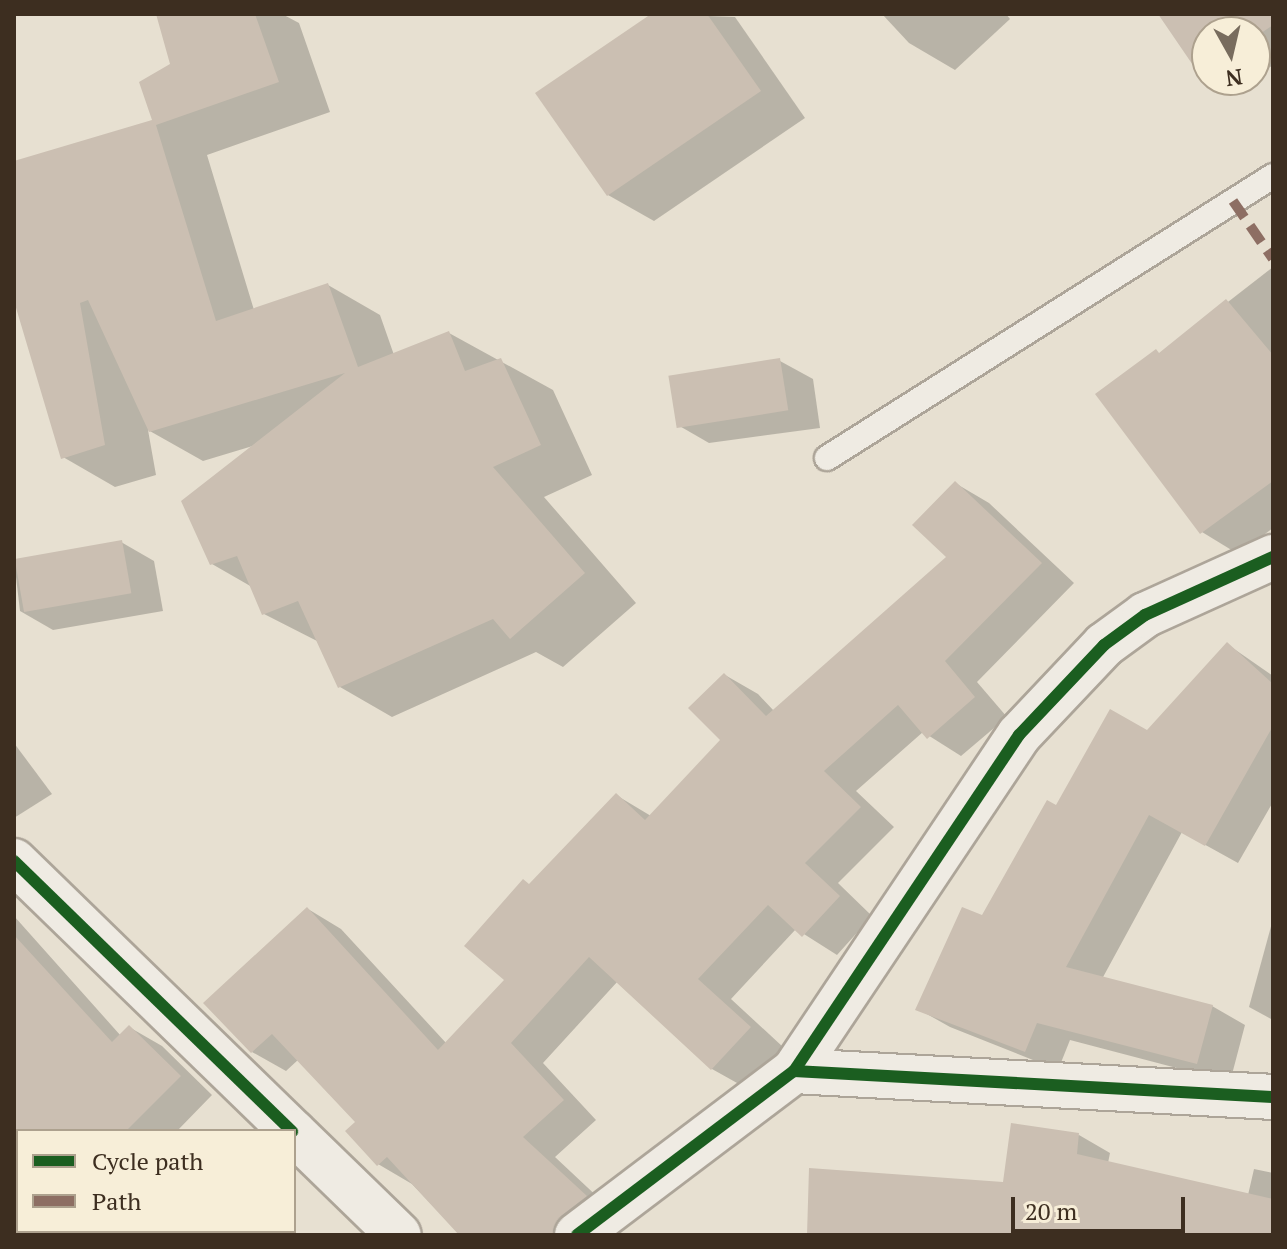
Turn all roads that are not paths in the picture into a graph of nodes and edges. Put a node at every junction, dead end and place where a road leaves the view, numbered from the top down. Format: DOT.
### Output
graph roads {
  1 [pos="1273,176"];
  2 [pos="827,458"];
  3 [pos="1273,557"];
  4 [pos="14,861"];
  5 [pos="794,1071"];
  6 [pos="1273,1097"];
  7 [pos="290,1129"];
  8 [pos="296,1135"];
  9 [pos="399,1235"];
  10 [pos="577,1235"];
  1 -- 2 [label="lane"];
  3 -- 5 [label="street"];
  4 -- 7 [label="street"];
  5 -- 6 [label="street"];
  5 -- 10 [label="street"];
  8 -- 9 [label="street"];
}
